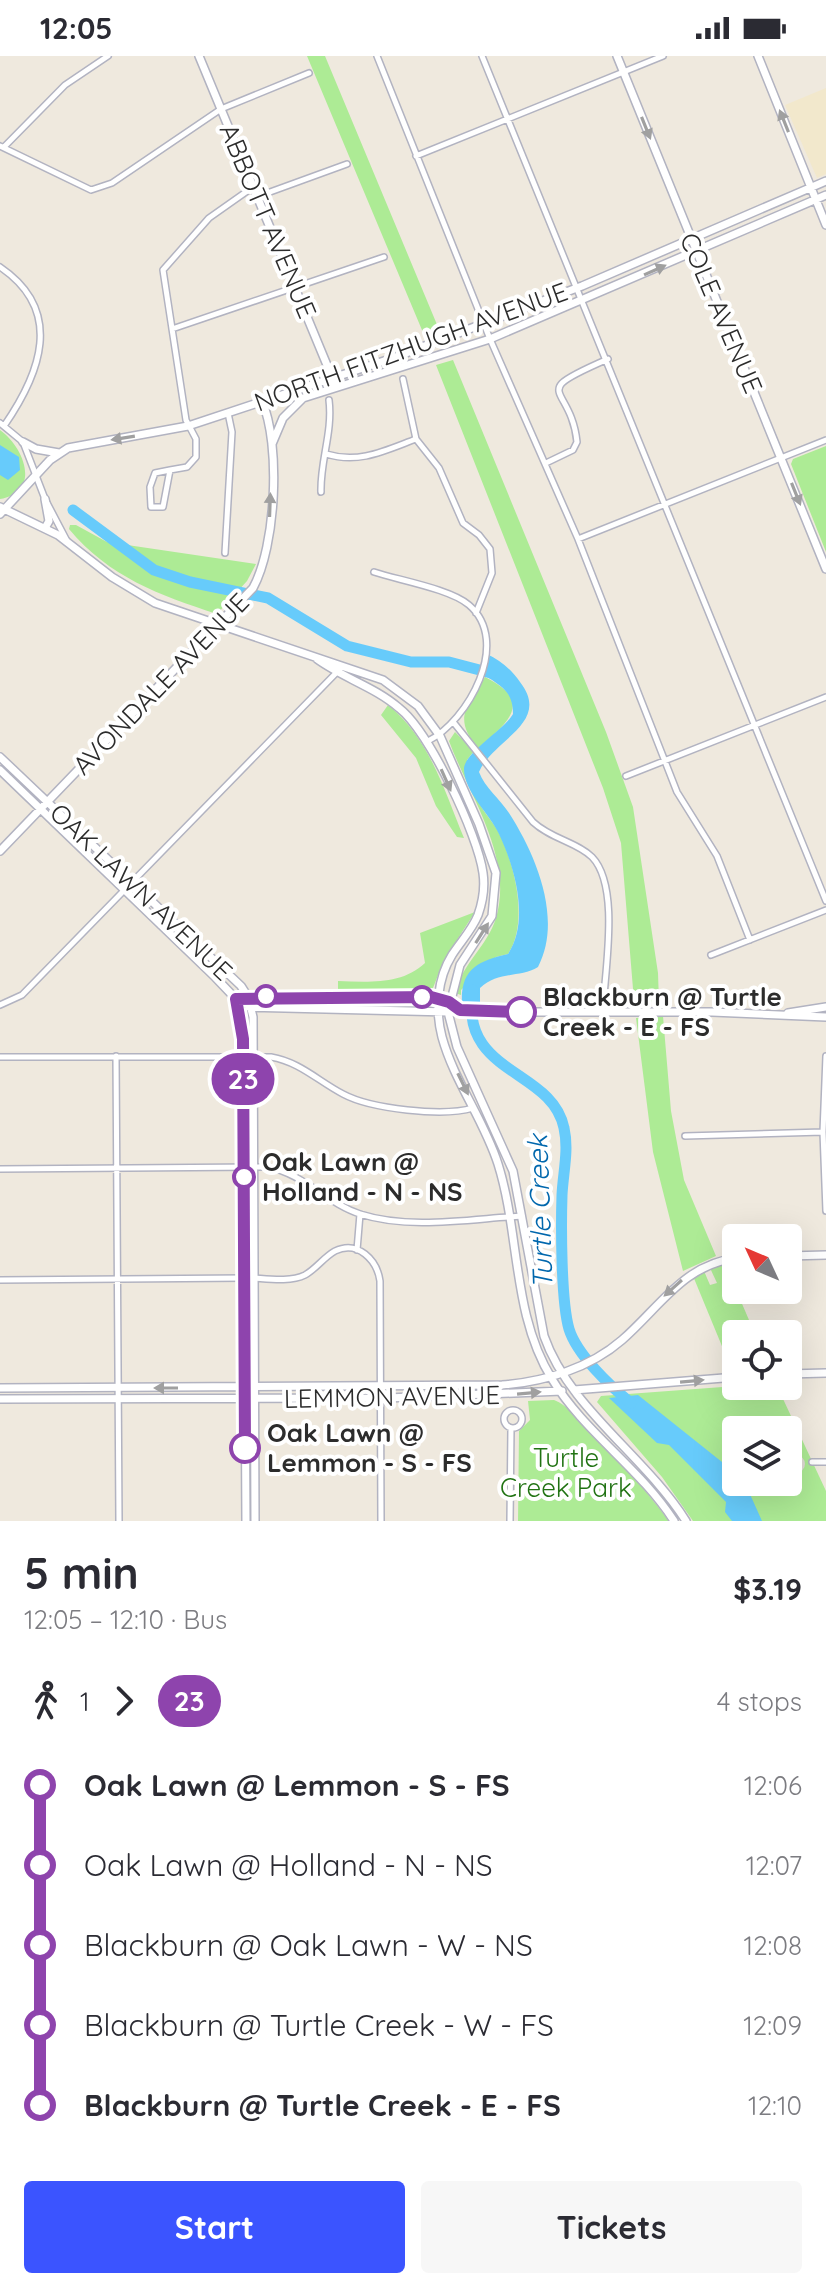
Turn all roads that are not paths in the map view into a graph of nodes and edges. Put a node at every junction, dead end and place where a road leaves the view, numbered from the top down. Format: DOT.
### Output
graph roads {
  1 [pos="108,56"];
  2 [pos="199,56"];
  3 [pos="377,56"];
  4 [pos="482,56"];
  5 [pos="617,56"];
  6 [pos="663,56"];
  7 [pos="758,56"];
  8 [pos="624,72"];
  9 [pos="309,73"];
  10 [pos="221,109"];
  11 [pos="507,119"];
  12 [pos="2,147"];
  13 [pos="416,156"];
  14 [pos="347,164"];
  15 [pos="826,181"];
  16 [pos="255,186"];
  17 [pos="810,187"];
  18 [pos="826,195"];
  19 [pos="259,196"];
  20 [pos="816,199"];
  21 [pos="826,225"];
  22 [pos="692,241"];
  23 [pos="698,251"];
  24 [pos="384,257"];
  25 [pos="0,267"];
  26 [pos="296,287"];
  27 [pos="576,288"];
  28 [pos="583,300"];
  29 [pos="484,324"];
  30 [pos="172,329"];
  31 [pos="490,339"];
  32 [pos="393,358"];
  33 [pos="608,359"];
  34 [pos="397,370"];
  35 [pos="332,377"];
  36 [pos="403,379"];
  37 [pos="336,388"];
  38 [pos="303,398"];
  39 [pos="329,400"];
  40 [pos="262,401"];
  41 [pos="228,413"];
  42 [pos="2,424"];
  43 [pos="188,426"];
  44 [pos="416,439"];
  45 [pos="826,440"];
  46 [pos="23,442"];
  47 [pos="272,444"];
  48 [pos="59,453"];
  49 [pos="326,454"];
  50 [pos="781,458"];
  51 [pos="546,463"];
  52 [pos="170,470"];
  53 [pos="38,473"];
  54 [pos="321,492"];
  55 [pos="45,499"];
  56 [pos="666,504"];
  57 [pos="2,510"];
  58 [pos="45,528"];
  59 [pos="578,539"];
  60 [pos="71,545"];
  61 [pos="225,553"];
  62 [pos="826,569"];
  63 [pos="374,572"];
  64 [pos="483,595"];
  65 [pos="468,604"];
  66 [pos="476,613"];
  67 [pos="224,621"];
  68 [pos="312,655"];
  69 [pos="344,665"];
  70 [pos="335,673"];
  71 [pos="394,686"];
  72 [pos="826,697"];
  73 [pos="386,698"];
  74 [pos="454,723"];
  75 [pos="755,725"];
  76 [pos="439,735"];
  77 [pos="428,741"];
  78 [pos="0,757"];
  79 [pos="664,760"];
  80 [pos="0,770"];
  81 [pos="626,776"];
  82 [pos="47,803"];
  83 [pos="41,809"];
  84 [pos="484,837"];
  85 [pos="473,842"];
  86 [pos="0,851"];
  87 [pos="131,884"];
  88 [pos="124,891"];
  89 [pos="826,901"];
  90 [pos="826,910"];
  91 [pos="190,939"];
  92 [pos="750,940"];
  93 [pos="183,946"];
  94 [pos="711,955"];
  95 [pos="248,997"];
  96 [pos="330,997"];
  97 [pos="438,998"];
  98 [pos="236,999"];
  99 [pos="449,1002"];
  100 [pos="0,1005"];
  101 [pos="251,1006"];
  102 [pos="330,1007"];
  103 [pos="826,1007"];
  104 [pos="239,1008"];
  105 [pos="460,1010"];
  106 [pos="438,1011"];
  107 [pos="603,1011"];
  108 [pos="448,1012"];
  109 [pos="786,1013"];
  110 [pos="826,1017"];
  111 [pos="243,1055"];
  112 [pos="116,1056"];
  113 [pos="253,1056"];
  114 [pos="826,1056"];
  115 [pos="0,1057"];
  116 [pos="485,1103"];
  117 [pos="474,1108"];
  118 [pos="820,1132"];
  119 [pos="685,1136"];
  120 [pos="244,1167"];
  121 [pos="253,1167"];
  122 [pos="116,1168"];
  123 [pos="0,1169"];
  124 [pos="826,1211"];
  125 [pos="360,1214"];
  126 [pos="523,1216"];
  127 [pos="511,1217"];
  128 [pos="357,1250"];
  129 [pos="826,1255"];
  130 [pos="802,1256"];
  131 [pos="722,1261"];
  132 [pos="244,1278"];
  133 [pos="254,1278"];
  134 [pos="117,1279"];
  135 [pos="0,1280"];
  136 [pos="533,1288"];
  137 [pos="521,1290"];
  138 [pos="562,1373"];
  139 [pos="826,1373"];
  140 [pos="802,1374"];
  141 [pos="550,1377"];
  142 [pos="722,1378"];
  143 [pos="380,1386"];
  144 [pos="244,1387"];
  145 [pos="254,1387"];
  146 [pos="0,1388"];
  147 [pos="117,1388"];
  148 [pos="573,1390"];
  149 [pos="595,1390"];
  150 [pos="559,1391"];
  151 [pos="117,1398"];
  152 [pos="249,1398"];
  153 [pos="380,1398"];
  154 [pos="0,1399"];
  155 [pos="590,1407"];
  156 [pos="511,1428"];
  157 [pos="812,1462"];
  158 [pos="826,1462"];
  159 [pos="119,1521"];
  160 [pos="246,1521"];
  161 [pos="255,1521"];
  162 [pos="381,1521"];
  163 [pos="510,1521"];
  164 [pos="674,1521"];
  165 [pos="686,1521"];
  1 -- 12 [label="street"];
  2 -- 10 [label="main road, ABBOTT AVENUE"];
  3 -- 13 [label="street"];
  4 -- 11 [label="street"];
  5 -- 8 [label="main road, COLE AVENUE"];
  6 -- 8 [label="street"];
  17 -- 7 [label="main road, one-way"];
  8 -- 11 [label="street"];
  8 -- 22 [label="main road, COLE AVENUE, one-way"];
  9 -- 10 [label="street"];
  10 -- 12 [label="street"];
  10 -- 16 [label="main road, ABBOTT AVENUE"];
  11 -- 13 [label="street"];
  11 -- 27 [label="street"];
  13 -- 29 [label="street"];
  14 -- 19 [label="street"];
  15 -- 17 [label="main road, NORTH FITZHUGH AVENUE"];
  16 -- 19 [label="main road, ABBOTT AVENUE"];
  16 -- 30 [label="street"];
  17 -- 20 [label="main road"];
  17 -- 22 [label="main road, NORTH FITZHUGH AVENUE"];
  18 -- 20 [label="main road, NORTH FITZHUGH AVENUE"];
  19 -- 26 [label="main road, ABBOTT AVENUE"];
  20 -- 21 [label="main road"];
  20 -- 23 [label="main road, NORTH FITZHUGH AVENUE"];
  22 -- 23 [label="main road, COLE AVENUE"];
  22 -- 27 [label="main road, NORTH FITZHUGH AVENUE"];
  28 -- 23 [label="main road, NORTH FITZHUGH AVENUE, one-way"];
  23 -- 50 [label="main road, COLE AVENUE"];
  24 -- 26 [label="street"];
  25 -- 42 [label="street"];
  26 -- 30 [label="street"];
  26 -- 35 [label="main road, ABBOTT AVENUE"];
  27 -- 28 [label="street"];
  27 -- 29 [label="main road, NORTH FITZHUGH AVENUE"];
  28 -- 31 [label="main road, NORTH FITZHUGH AVENUE"];
  28 -- 33 [label="street"];
  29 -- 31 [label="street"];
  29 -- 32 [label="main road, NORTH FITZHUGH AVENUE"];
  30 -- 43 [label="street"];
  31 -- 34 [label="main road, NORTH FITZHUGH AVENUE"];
  31 -- 51 [label="street"];
  32 -- 34 [label="main road"];
  32 -- 35 [label="main road, NORTH FITZHUGH AVENUE"];
  33 -- 51 [label="street"];
  33 -- 56 [label="street"];
  34 -- 37 [label="main road, NORTH FITZHUGH AVENUE"];
  35 -- 37 [label="main road, ABBOTT AVENUE"];
  35 -- 40 [label="main road, NORTH FITZHUGH AVENUE"];
  36 -- 44 [label="street"];
  37 -- 38 [label="main road, NORTH FITZHUGH AVENUE"];
  38 -- 47 [label="main road, AVONDALE AVENUE"];
  39 -- 49 [label="street"];
  40 -- 41 [label="main road, NORTH FITZHUGH AVENUE"];
  40 -- 47 [label="main road, AVONDALE AVENUE"];
  41 -- 43 [label="main road, NORTH FITZHUGH AVENUE"];
  41 -- 61 [label="street"];
  42 -- 46 [label="street"];
  43 -- 48 [label="main road, NORTH FITZHUGH AVENUE, one-way"];
  43 -- 52 [label="street"];
  44 -- 49 [label="street"];
  44 -- 64 [label="street"];
  45 -- 50 [label="street"];
  46 -- 48 [label="main road"];
  46 -- 53 [label="street"];
  67 -- 47 [label="main road, AVONDALE AVENUE, one-way"];
  48 -- 53 [label="main road, NORTH FITZHUGH AVENUE"];
  49 -- 54 [label="street"];
  50 -- 56 [label="street"];
  50 -- 62 [label="main road, COLE AVENUE, one-way"];
  51 -- 59 [label="street"];
  52 -- 52 [label="street"];
  53 -- 55 [label="street"];
  53 -- 57 [label="main road, NORTH FITZHUGH AVENUE"];
  55 -- 58 [label="main road"];
  55 -- 60 [label="street"];
  56 -- 59 [label="street"];
  56 -- 75 [label="street"];
  57 -- 58 [label="main road"];
  58 -- 60 [label="main road"];
  59 -- 79 [label="street"];
  60 -- 67 [label="main road"];
  63 -- 65 [label="street"];
  64 -- 65 [label="street"];
  64 -- 66 [label="street"];
  65 -- 66 [label="street"];
  66 -- 74 [label="street"];
  67 -- 68 [label="main road"];
  67 -- 82 [label="main road, AVONDALE AVENUE"];
  68 -- 69 [label="main road"];
  68 -- 70 [label="main road"];
  69 -- 70 [label="street"];
  69 -- 71 [label="main road"];
  70 -- 73 [label="main road"];
  70 -- 87 [label="street"];
  71 -- 73 [label="main road"];
  71 -- 76 [label="main road"];
  72 -- 75 [label="street"];
  73 -- 77 [label="main road"];
  74 -- 76 [label="street"];
  74 -- 107 [label="street"];
  75 -- 79 [label="street"];
  75 -- 89 [label="street"];
  76 -- 77 [label="street"];
  76 -- 84 [label="main road"];
  77 -- 85 [label="main road, one-way"];
  78 -- 82 [label="main road, OAK LAWN AVENUE"];
  79 -- 81 [label="street"];
  79 -- 92 [label="street"];
  80 -- 83 [label="main road, OAK LAWN AVENUE"];
  82 -- 83 [label="main road, AVONDALE AVENUE"];
  82 -- 87 [label="main road, OAK LAWN AVENUE"];
  83 -- 86 [label="main road, AVONDALE AVENUE"];
  83 -- 88 [label="main road, OAK LAWN AVENUE"];
  84 -- 85 [label="main road"];
  99 -- 84 [label="main road, one-way"];
  85 -- 97 [label="main road"];
  87 -- 88 [label="street"];
  87 -- 91 [label="main road, OAK LAWN AVENUE"];
  88 -- 93 [label="main road, OAK LAWN AVENUE"];
  88 -- 100 [label="street"];
  90 -- 92 [label="street"];
  91 -- 93 [label="main road"];
  91 -- 95 [label="main road, OAK LAWN AVENUE"];
  92 -- 94 [label="street"];
  93 -- 98 [label="main road, OAK LAWN AVENUE"];
  95 -- 96 [label="main road"];
  95 -- 98 [label="main road"];
  95 -- 101 [label="main road, OAK LAWN AVENUE"];
  96 -- 97 [label="main road"];
  96 -- 102 [label="main road"];
  97 -- 99 [label="main road"];
  97 -- 106 [label="main road"];
  98 -- 104 [label="main road, OAK LAWN AVENUE"];
  99 -- 105 [label="main road"];
  99 -- 108 [label="main road"];
  101 -- 102 [label="main road"];
  101 -- 104 [label="main road"];
  101 -- 113 [label="main road, OAK LAWN AVENUE"];
  102 -- 106 [label="main road"];
  103 -- 109 [label="main road"];
  104 -- 111 [label="main road, OAK LAWN AVENUE"];
  105 -- 107 [label="main road"];
  105 -- 108 [label="main road"];
  106 -- 108 [label="main road"];
  106 -- 117 [label="main road, one-way"];
  107 -- 109 [label="main road"];
  108 -- 116 [label="main road"];
  109 -- 110 [label="main road"];
  111 -- 112 [label="street"];
  111 -- 113 [label="street"];
  111 -- 120 [label="main road, OAK LAWN AVENUE"];
  112 -- 115 [label="street"];
  112 -- 122 [label="street"];
  113 -- 117 [label="street"];
  113 -- 121 [label="main road, OAK LAWN AVENUE"];
  114 -- 118 [label="street"];
  116 -- 117 [label="main road"];
  116 -- 126 [label="main road"];
  117 -- 127 [label="main road"];
  118 -- 119 [label="street"];
  118 -- 124 [label="street"];
  120 -- 121 [label="street"];
  120 -- 122 [label="street"];
  120 -- 132 [label="main road, OAK LAWN AVENUE"];
  121 -- 125 [label="street"];
  121 -- 133 [label="main road, OAK LAWN AVENUE"];
  122 -- 123 [label="street"];
  122 -- 134 [label="street"];
  125 -- 127 [label="street"];
  125 -- 128 [label="street"];
  126 -- 127 [label="street"];
  126 -- 136 [label="main road"];
  127 -- 137 [label="main road"];
  128 -- 133 [label="street"];
  128 -- 143 [label="street"];
  129 -- 130 [label="main road"];
  131 -- 138 [label="main road, LEMMON AVENUE, one-way"];
  132 -- 133 [label="main road"];
  132 -- 134 [label="street"];
  132 -- 144 [label="main road, OAK LAWN AVENUE"];
  133 -- 145 [label="main road, OAK LAWN AVENUE"];
  134 -- 135 [label="street"];
  134 -- 147 [label="street"];
  136 -- 137 [label="main road"];
  136 -- 138 [label="main road"];
  137 -- 141 [label="main road"];
  138 -- 141 [label="main road, LEMMON AVENUE"];
  138 -- 148 [label="main road"];
  139 -- 140 [label="main road"];
  141 -- 143 [label="main road, LEMMON AVENUE"];
  141 -- 150 [label="main road"];
  149 -- 142 [label="main road, LEMMON AVENUE, one-way"];
  143 -- 145 [label="main road, LEMMON AVENUE"];
  143 -- 153 [label="street"];
  144 -- 145 [label="main road, LEMMON AVENUE"];
  144 -- 147 [label="main road, LEMMON AVENUE, one-way"];
  144 -- 152 [label="main road, OAK LAWN AVENUE"];
  145 -- 152 [label="main road, OAK LAWN AVENUE"];
  146 -- 147 [label="main road, LEMMON AVENUE"];
  147 -- 151 [label="street"];
  148 -- 149 [label="main road, LEMMON AVENUE"];
  148 -- 150 [label="main road, LEMMON AVENUE"];
  148 -- 155 [label="main road"];
  149 -- 155 [label="main road"];
  153 -- 150 [label="main road, LEMMON AVENUE, one-way"];
  150 -- 164 [label="main road"];
  151 -- 152 [label="main road, LEMMON AVENUE"];
  151 -- 154 [label="main road, LEMMON AVENUE"];
  151 -- 159 [label="street"];
  152 -- 153 [label="main road, LEMMON AVENUE"];
  152 -- 160 [label="main road, OAK LAWN AVENUE"];
  152 -- 161 [label="main road, OAK LAWN AVENUE"];
  153 -- 162 [label="street"];
  155 -- 165 [label="main road"];
  156 -- 163 [label="street"];
  157 -- 158 [label="street"];
}
